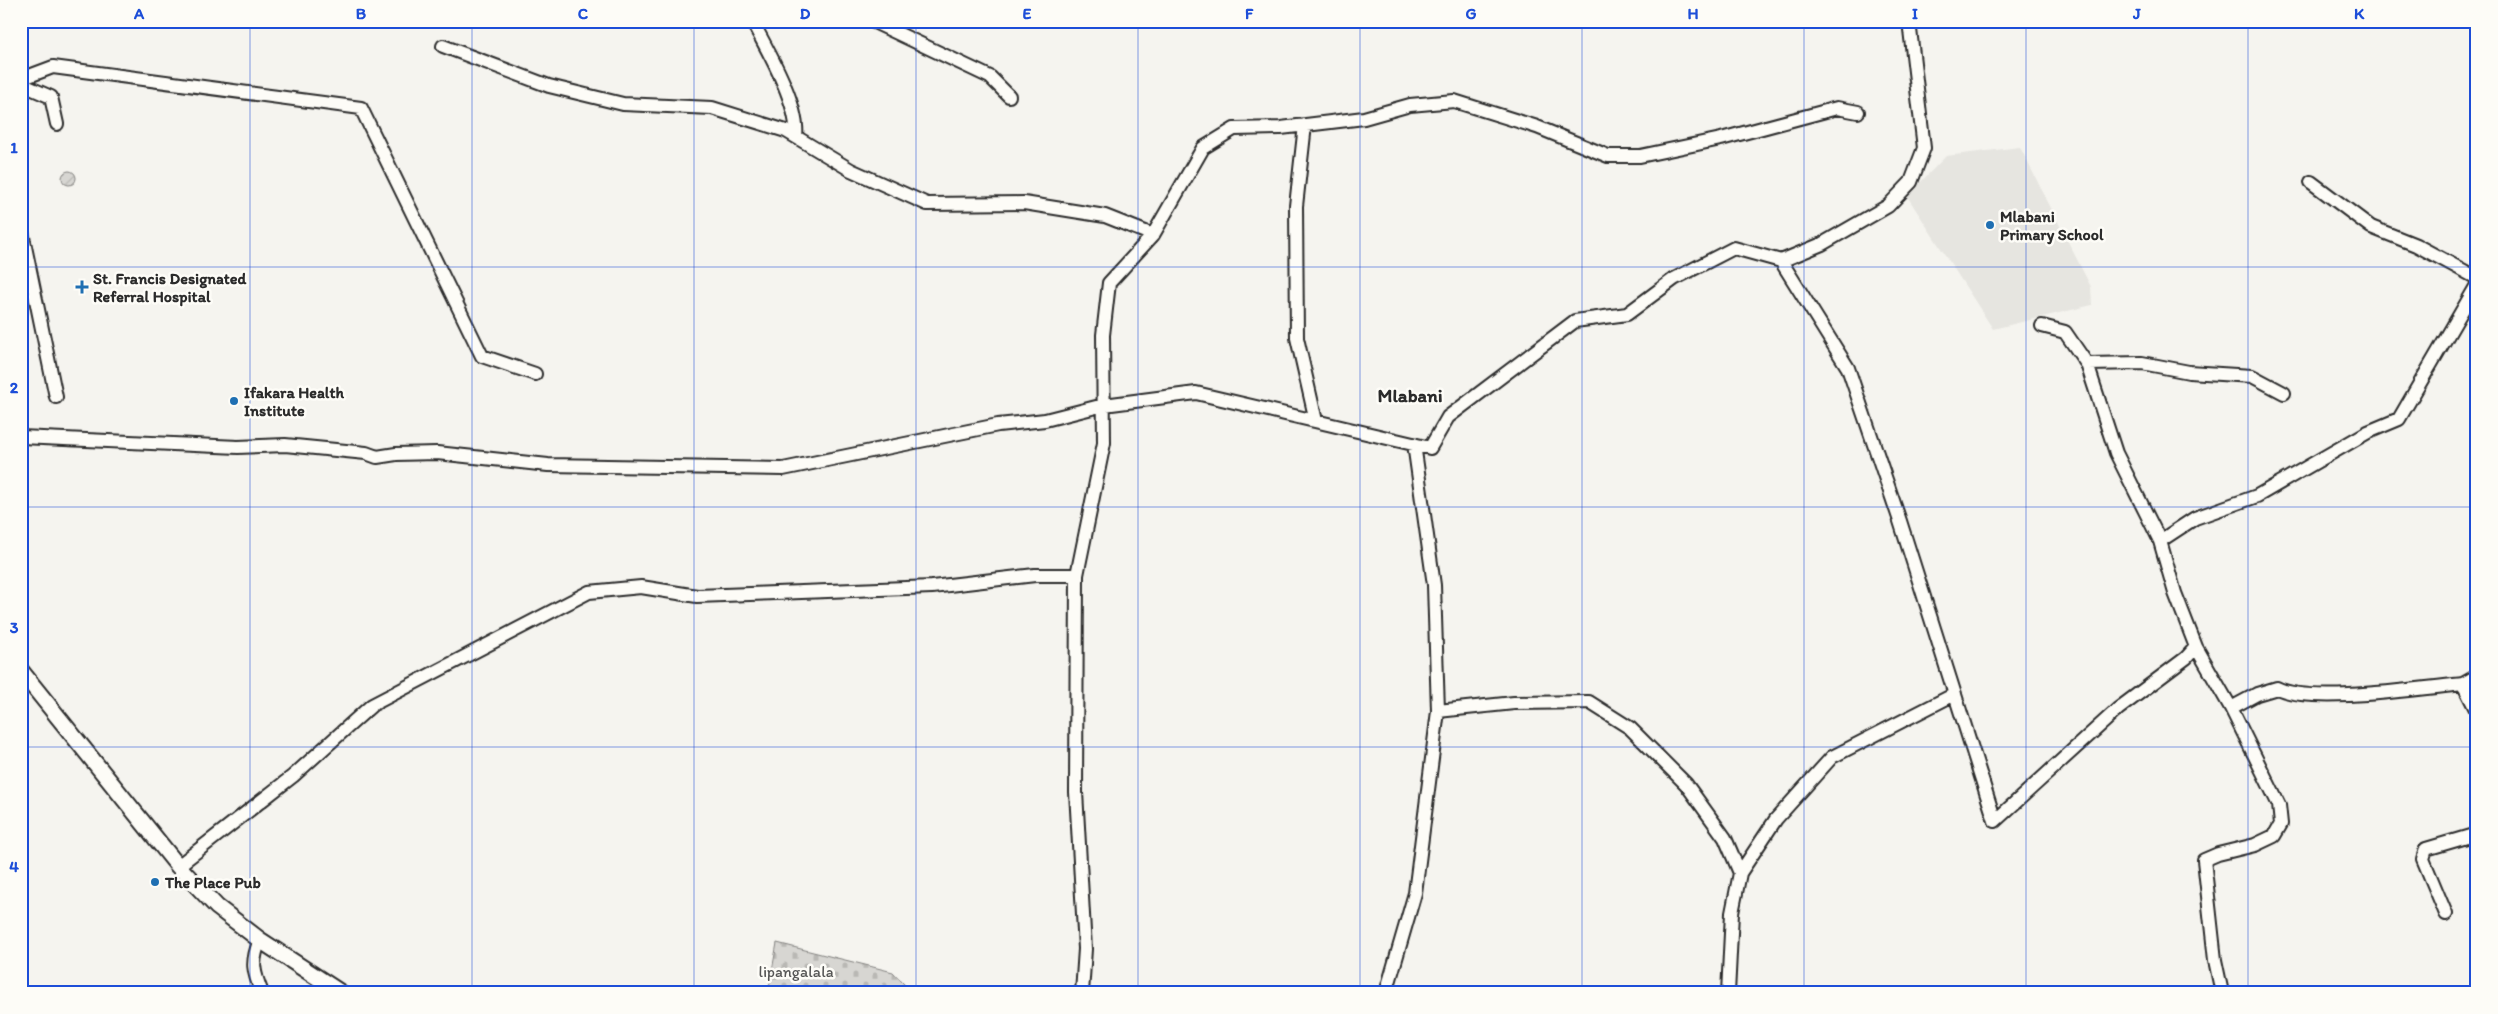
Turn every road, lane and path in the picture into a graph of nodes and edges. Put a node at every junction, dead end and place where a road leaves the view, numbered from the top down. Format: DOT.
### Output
graph roads {
  1 [pos="752,21"];
  2 [pos="872,21"];
  3 [pos="1909,21"];
  4 [pos="443,46"];
  5 [pos="21,79"];
  6 [pos="21,84"];
  7 [pos="1009,96"];
  8 [pos="1858,112"];
  9 [pos="58,124"];
  10 [pos="1305,125"];
  11 [pos="796,137"];
  12 [pos="2310,182"];
  13 [pos="21,227"];
  14 [pos="1153,235"];
  15 [pos="1781,261"];
  16 [pos="2477,278"];
  17 [pos="2477,285"];
  18 [pos="2042,326"];
  19 [pos="2087,364"];
  20 [pos="536,374"];
  21 [pos="2284,393"];
  22 [pos="56,397"];
  23 [pos="1104,405"];
  24 [pos="1316,421"];
  25 [pos="21,437"];
  26 [pos="1414,444"];
  27 [pos="2160,541"];
  28 [pos="1077,575"];
  29 [pos="2196,648"];
  30 [pos="21,671"];
  31 [pos="2477,676"];
  32 [pos="2463,684"];
  33 [pos="1955,694"];
  34 [pos="2231,708"];
  35 [pos="1438,711"];
  36 [pos="2477,711"];
  37 [pos="2477,834"];
  38 [pos="178,866"];
  39 [pos="1740,873"];
  40 [pos="2446,914"];
  41 [pos="260,940"];
  42 [pos="262,993"];
  43 [pos="342,993"];
  44 [pos="1082,993"];
  45 [pos="1388,993"];
  46 [pos="1728,993"];
  47 [pos="2222,993"];
  1 -- 11 [label="street"];
  2 -- 7 [label="street"];
  3 -- 15 [label="street"];
  4 -- 11 [label="street"];
  5 -- 20 [label="street"];
  6 -- 9 [label="street"];
  8 -- 10 [label="street"];
  10 -- 14 [label="street"];
  10 -- 24 [label="street"];
  11 -- 14 [label="street"];
  12 -- 16 [label="street"];
  13 -- 22 [label="street"];
  14 -- 23 [label="street"];
  15 -- 26 [label="street"];
  15 -- 33 [label="street"];
  17 -- 27 [label="street"];
  18 -- 19 [label="street"];
  19 -- 21 [label="street"];
  19 -- 27 [label="street"];
  23 -- 24 [label="street"];
  23 -- 25 [label="street"];
  23 -- 28 [label="street"];
  24 -- 26 [label="street"];
  26 -- 35 [label="street"];
  27 -- 29 [label="street"];
  28 -- 38 [label="street"];
  28 -- 44 [label="street"];
  29 -- 33 [label="street"];
  29 -- 34 [label="street"];
  30 -- 38 [label="main road"];
  31 -- 32 [label="street"];
  32 -- 34 [label="street"];
  32 -- 36 [label="street"];
  33 -- 39 [label="street"];
  34 -- 47 [label="street"];
  35 -- 39 [label="street"];
  35 -- 45 [label="street"];
  37 -- 40 [label="street"];
  38 -- 41 [label="main road"];
  39 -- 46 [label="street"];
  41 -- 42 [label="street"];
  41 -- 43 [label="main road"];
}
